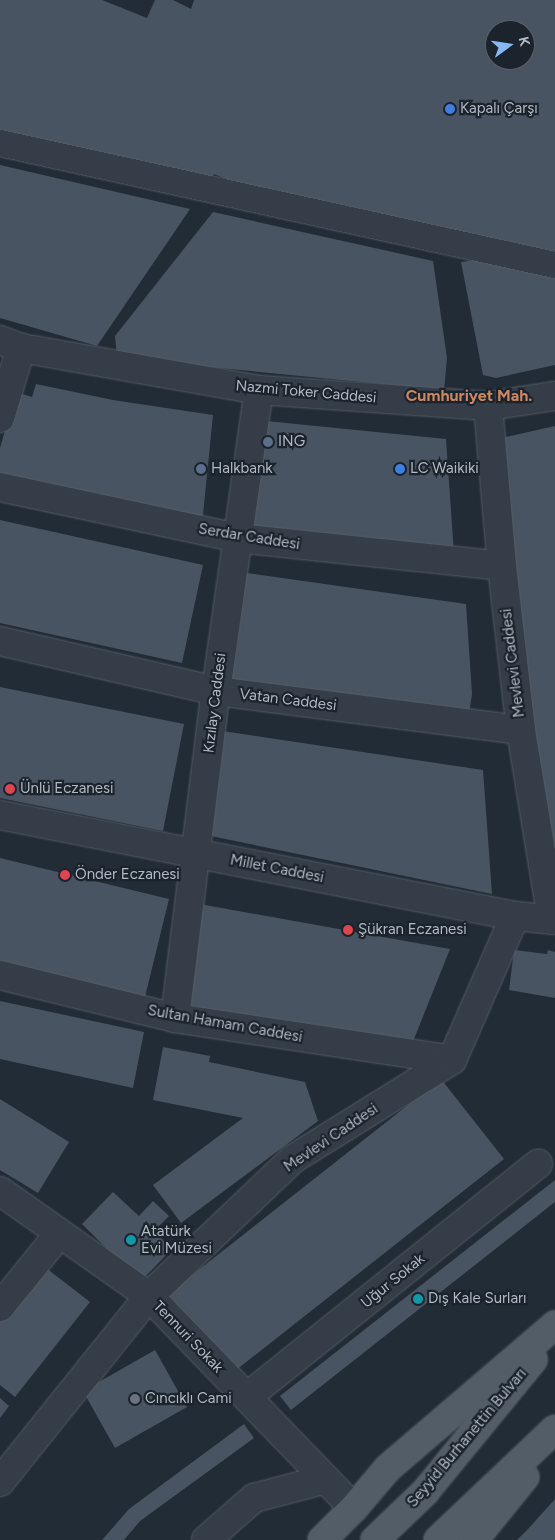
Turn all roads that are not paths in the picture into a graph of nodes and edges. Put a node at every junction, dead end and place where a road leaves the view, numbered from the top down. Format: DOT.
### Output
graph roads {
  1 [pos="0,143"];
  2 [pos="555,265"];
  3 [pos="11,344"];
  4 [pos="259,390"];
  5 [pos="555,396"];
  6 [pos="488,406"];
  7 [pos="0,418"];
  8 [pos="0,487"];
  9 [pos="237,538"];
  10 [pos="502,566"];
  11 [pos="0,641"];
  12 [pos="216,691"];
  13 [pos="521,730"];
  14 [pos="0,815"];
  15 [pos="196,852"];
  16 [pos="516,916"];
  17 [pos="553,920"];
  18 [pos="0,975"];
  19 [pos="175,1018"];
  20 [pos="452,1060"];
  21 [pos="538,1164"];
  22 [pos="0,1191"];
  23 [pos="59,1234"];
  24 [pos="148,1296"];
  25 [pos="0,1307"];
  26 [pos="555,1324"];
  27 [pos="555,1334"];
  28 [pos="247,1397"];
  29 [pos="555,1429"];
  30 [pos="555,1438"];
  31 [pos="326,1479"];
  32 [pos="0,1482"];
  33 [pos="354,1508"];
  34 [pos="206,1540"];
  35 [pos="322,1540"];
  36 [pos="375,1540"];
  37 [pos="438,1540"];
  38 [pos="474,1540"];
  1 -- 2 [label="street"];
  3 -- 4 [label="street, Nazmi Toker Caddesi"];
  3 -- 7 [label="street"];
  4 -- 6 [label="street, Nazmi Toker Caddesi"];
  4 -- 9 [label="street, Kızılay Caddesi"];
  5 -- 6 [label="street, Nazmi Toker Caddesi"];
  6 -- 10 [label="street, Mevlevi Caddesi"];
  8 -- 9 [label="street, Serdar Caddesi"];
  9 -- 10 [label="street, Serdar Caddesi"];
  9 -- 12 [label="street, Kızılay Caddesi"];
  10 -- 13 [label="street, Mevlevi Caddesi"];
  11 -- 12 [label="street, Vatan Caddesi"];
  12 -- 13 [label="street, Vatan Caddesi"];
  12 -- 15 [label="street, Kızılay Caddesi"];
  13 -- 17 [label="street, Mevlevi Caddesi"];
  14 -- 15 [label="street, Millet Caddesi"];
  15 -- 16 [label="street, Millet Caddesi"];
  15 -- 19 [label="street, Kızılay Caddesi"];
  16 -- 17 [label="street, Millet Caddesi"];
  16 -- 20 [label="street"];
  18 -- 19 [label="street, Sultan Hamam Caddesi"];
  19 -- 20 [label="street, Sultan Hamam Caddesi"];
  20 -- 24 [label="street, Mevlevi Caddesi"];
  21 -- 28 [label="street, Uğur Sokak"];
  22 -- 23 [label="street, Tennuri Sokak"];
  23 -- 24 [label="street, Tennuri Sokak"];
  23 -- 25 [label="street"];
  24 -- 28 [label="street, Tennuri Sokak"];
  24 -- 32 [label="street, Mevlevi Caddesi"];
  26 -- 33 [label="main road"];
  27 -- 36 [label="main road, Seyyid Burhanettin Bulvarı"];
  28 -- 31 [label="street, Tennuri Sokak"];
  29 -- 37 [label="main road"];
  30 -- 38 [label="main road"];
  31 -- 33 [label="street, Tennuri Sokak"];
  31 -- 34 [label="street"];
  33 -- 35 [label="main road"];
}
